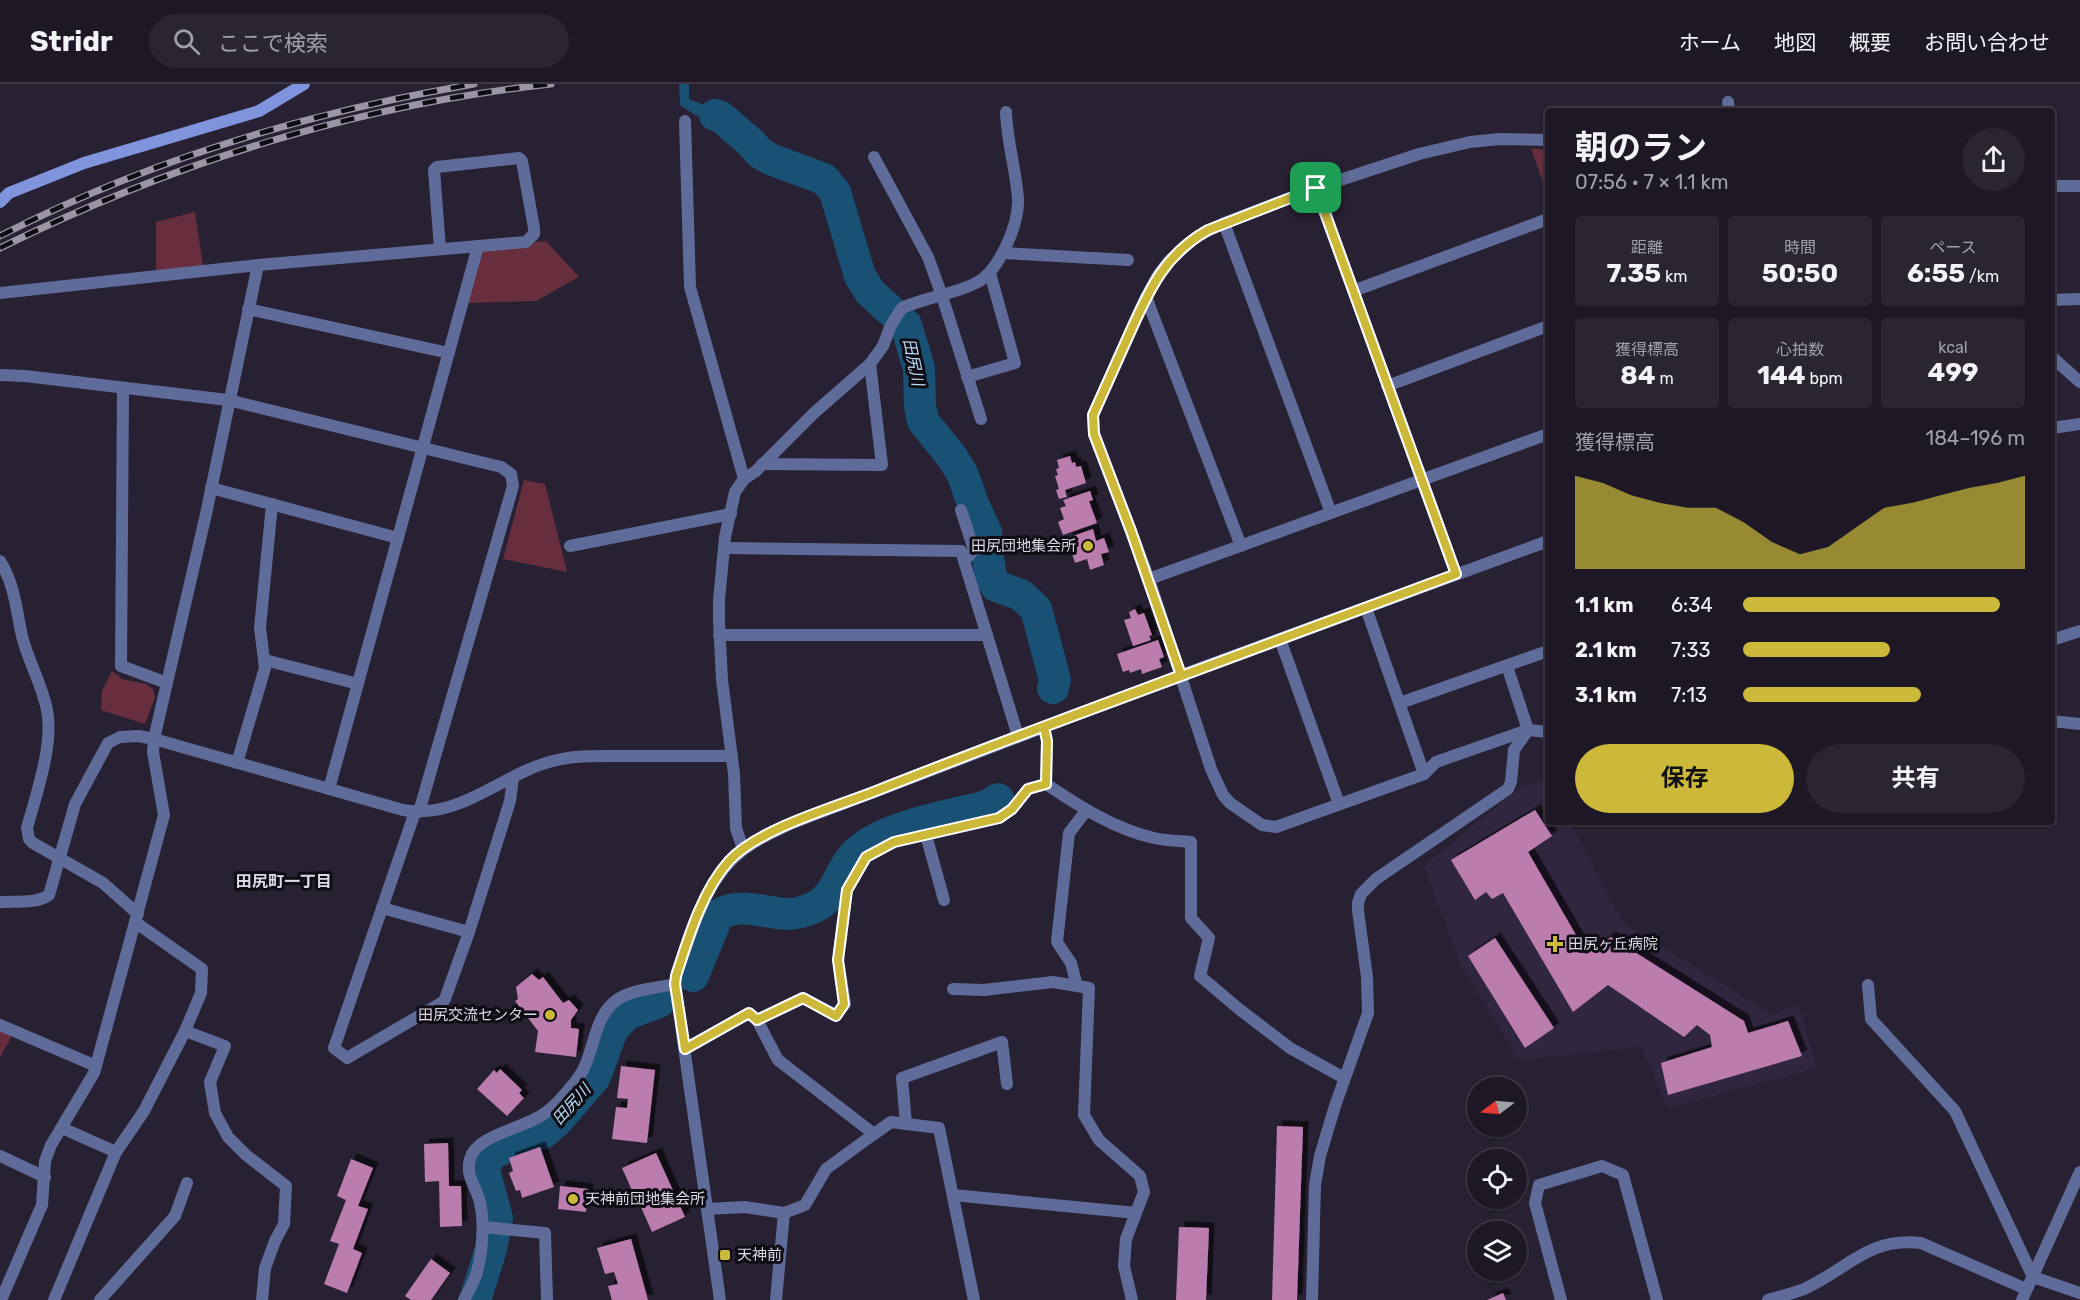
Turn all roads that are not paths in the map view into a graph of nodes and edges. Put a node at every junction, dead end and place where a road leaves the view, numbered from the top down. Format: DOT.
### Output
graph roads {
  1 [pos="304,84"];
  2 [pos="1006,112"];
  3 [pos="685,121"];
  4 [pos="1545,141"];
  5 [pos="874,157"];
  6 [pos="2055,186"];
  7 [pos="2080,186"];
  8 [pos="1316,188"];
  9 [pos="0,202"];
  10 [pos="1545,220"];
  11 [pos="1224,223"];
  12 [pos="478,246"];
  13 [pos="440,249"];
  14 [pos="1003,253"];
  15 [pos="1128,260"];
  16 [pos="258,265"];
  17 [pos="990,273"];
  18 [pos="1353,291"];
  19 [pos="0,293"];
  20 [pos="942,296"];
  21 [pos="1146,297"];
  22 [pos="2080,299"];
  23 [pos="2055,300"];
  24 [pos="248,309"];
  25 [pos="1545,327"];
  26 [pos="449,353"];
  27 [pos="2055,360"];
  28 [pos="870,364"];
  29 [pos="0,375"];
  30 [pos="968,377"];
  31 [pos="2080,382"];
  32 [pos="1387,386"];
  33 [pos="123,388"];
  34 [pos="228,400"];
  35 [pos="981,419"];
  36 [pos="2080,424"];
  37 [pos="2055,428"];
  38 [pos="1545,435"];
  39 [pos="423,448"];
  40 [pos="762,464"];
  41 [pos="744,479"];
  42 [pos="1422,480"];
  43 [pos="211,488"];
  44 [pos="272,504"];
  45 [pos="961,510"];
  46 [pos="1331,513"];
  47 [pos="730,514"];
  48 [pos="398,538"];
  49 [pos="1545,542"];
  50 [pos="570,546"];
  51 [pos="1241,546"];
  52 [pos="724,548"];
  53 [pos="0,561"];
  54 [pos="964,561"];
  55 [pos="1456,574"];
  56 [pos="1149,579"];
  57 [pos="1366,608"];
  58 [pos="2080,631"];
  59 [pos="719,635"];
  60 [pos="987,635"];
  61 [pos="1280,639"];
  62 [pos="2055,639"];
  63 [pos="1545,652"];
  64 [pos="265,660"];
  65 [pos="1507,666"];
  66 [pos="1181,675"];
  67 [pos="167,683"];
  68 [pos="358,684"];
  69 [pos="1400,703"];
  70 [pos="2055,721"];
  71 [pos="2080,724"];
  72 [pos="1044,727"];
  73 [pos="1528,730"];
  74 [pos="1545,732"];
  75 [pos="1018,736"];
  76 [pos="154,740"];
  77 [pos="732,756"];
  78 [pos="237,763"];
  79 [pos="1424,774"];
  80 [pos="513,778"];
  81 [pos="1046,784"];
  82 [pos="329,789"];
  83 [pos="1339,804"];
  84 [pos="1086,811"];
  85 [pos="417,812"];
  86 [pos="926,835"];
  87 [pos="743,849"];
  88 [pos="60,859"];
  89 [pos="944,900"];
  90 [pos="0,902"];
  91 [pos="382,908"];
  92 [pos="136,918"];
  93 [pos="469,932"];
  94 [pos="675,984"];
  95 [pos="1868,985"];
  96 [pos="1077,986"];
  97 [pos="953,989"];
  98 [pos="757,1020"];
  99 [pos="0,1025"];
  100 [pos="185,1031"];
  101 [pos="685,1049"];
  102 [pos="96,1066"];
  103 [pos="1344,1078"];
  104 [pos="1007,1084"];
  105 [pos="906,1124"];
  106 [pos="62,1128"];
  107 [pos="874,1134"];
  108 [pos="116,1152"];
  109 [pos="0,1156"];
  110 [pos="2080,1172"];
  111 [pos="45,1177"];
  112 [pos="187,1183"];
  113 [pos="953,1195"];
  114 [pos="707,1209"];
  115 [pos="784,1213"];
  116 [pos="1136,1213"];
  117 [pos="492,1228"];
  118 [pos="2033,1277"];
  119 [pos="2080,1293"];
  120 [pos="2024,1295"];
  121 [pos="1,1300"];
  122 [pos="54,1300"];
  123 [pos="100,1300"];
  124 [pos="262,1300"];
  125 [pos="464,1300"];
  126 [pos="547,1300"];
  127 [pos="720,1300"];
  128 [pos="776,1300"];
  129 [pos="974,1300"];
  130 [pos="1132,1300"];
  131 [pos="1312,1300"];
  132 [pos="1562,1300"];
  133 [pos="1657,1300"];
  134 [pos="1768,1300"];
  1 -- 9 [label="street"];
  2 -- 14 [label="street"];
  3 -- 41 [label="street"];
  4 -- 8 [label="street"];
  5 -- 20 [label="street"];
  6 -- 7 [label="street"];
  8 -- 11 [label="street"];
  8 -- 18 [label="street"];
  10 -- 18 [label="street"];
  11 -- 21 [label="street"];
  11 -- 46 [label="street"];
  12 -- 13 [label="street"];
  12 -- 13 [label="street"];
  12 -- 26 [label="street"];
  13 -- 16 [label="street"];
  14 -- 15 [label="street"];
  14 -- 17 [label="street"];
  16 -- 19 [label="street"];
  16 -- 24 [label="street"];
  17 -- 20 [label="street"];
  17 -- 30 [label="street"];
  18 -- 32 [label="street"];
  20 -- 28 [label="street"];
  20 -- 30 [label="street"];
  21 -- 51 [label="street"];
  21 -- 56 [label="street"];
  22 -- 23 [label="street"];
  24 -- 26 [label="street"];
  24 -- 34 [label="street"];
  25 -- 32 [label="street"];
  26 -- 39 [label="street"];
  27 -- 31 [label="street"];
  28 -- 40 [label="street"];
  28 -- 40 [label="street"];
  29 -- 33 [label="street"];
  30 -- 35 [label="street"];
  32 -- 42 [label="street"];
  33 -- 34 [label="street"];
  33 -- 67 [label="street"];
  34 -- 39 [label="street"];
  34 -- 43 [label="street"];
  36 -- 37 [label="street"];
  38 -- 42 [label="street"];
  39 -- 48 [label="street"];
  39 -- 85 [label="street"];
  40 -- 41 [label="street"];
  41 -- 47 [label="street"];
  42 -- 46 [label="street"];
  42 -- 55 [label="street"];
  43 -- 44 [label="street"];
  43 -- 67 [label="street"];
  44 -- 48 [label="street"];
  44 -- 64 [label="street"];
  45 -- 54 [label="street"];
  46 -- 51 [label="street"];
  47 -- 50 [label="street"];
  47 -- 52 [label="street"];
  48 -- 68 [label="street"];
  49 -- 55 [label="street"];
  51 -- 56 [label="street"];
  52 -- 54 [label="street"];
  52 -- 59 [label="street"];
  53 -- 88 [label="street"];
  54 -- 60 [label="street"];
  55 -- 57 [label="street"];
  56 -- 66 [label="street"];
  57 -- 61 [label="street"];
  57 -- 69 [label="street"];
  58 -- 62 [label="street"];
  59 -- 60 [label="street"];
  59 -- 77 [label="street"];
  60 -- 75 [label="street"];
  61 -- 66 [label="street"];
  61 -- 83 [label="street"];
  63 -- 65 [label="street"];
  64 -- 68 [label="street"];
  64 -- 78 [label="street"];
  65 -- 69 [label="street"];
  65 -- 73 [label="street"];
  66 -- 72 [label="street"];
  66 -- 83 [label="street"];
  67 -- 76 [label="street"];
  68 -- 82 [label="street"];
  69 -- 79 [label="street"];
  70 -- 71 [label="street"];
  72 -- 75 [label="street"];
  72 -- 81 [label="street"];
  73 -- 74 [label="street"];
  73 -- 79 [label="street"];
  73 -- 103 [label="street"];
  75 -- 87 [label="street"];
  76 -- 78 [label="street"];
  76 -- 88 [label="street"];
  76 -- 92 [label="street"];
  77 -- 80 [label="street"];
  77 -- 87 [label="street"];
  78 -- 82 [label="street"];
  79 -- 83 [label="street"];
  80 -- 85 [label="street"];
  80 -- 93 [label="street"];
  81 -- 84 [label="street"];
  81 -- 86 [label="street"];
  82 -- 85 [label="street"];
  84 -- 96 [label="street"];
  84 -- 103 [label="street"];
  85 -- 91 [label="street"];
  86 -- 89 [label="street"];
  86 -- 98 [label="street"];
  87 -- 94 [label="street"];
  88 -- 90 [label="street"];
  88 -- 92 [label="street"];
  91 -- 93 [label="street"];
  91 -- 93 [label="street"];
  92 -- 100 [label="street"];
  92 -- 102 [label="street"];
  94 -- 101 [label="street"];
  94 -- 117 [label="street"];
  95 -- 118 [label="street"];
  96 -- 97 [label="street"];
  96 -- 116 [label="street"];
  98 -- 101 [label="street"];
  98 -- 107 [label="street"];
  99 -- 102 [label="street"];
  100 -- 108 [label="street"];
  100 -- 124 [label="street"];
  101 -- 114 [label="street"];
  102 -- 106 [label="street"];
  103 -- 131 [label="street"];
  104 -- 105 [label="street"];
  105 -- 107 [label="street"];
  105 -- 113 [label="street"];
  106 -- 108 [label="street"];
  106 -- 111 [label="street"];
  107 -- 115 [label="street"];
  108 -- 122 [label="street"];
  109 -- 111 [label="street"];
  110 -- 118 [label="street"];
  111 -- 121 [label="street"];
  112 -- 123 [label="street"];
  113 -- 116 [label="street"];
  113 -- 129 [label="street"];
  114 -- 115 [label="street"];
  114 -- 127 [label="street"];
  115 -- 128 [label="street"];
  116 -- 130 [label="street"];
  117 -- 125 [label="street"];
  117 -- 126 [label="street"];
  118 -- 119 [label="street"];
  118 -- 120 [label="street"];
  120 -- 134 [label="street"];
  132 -- 133 [label="street"];
}
